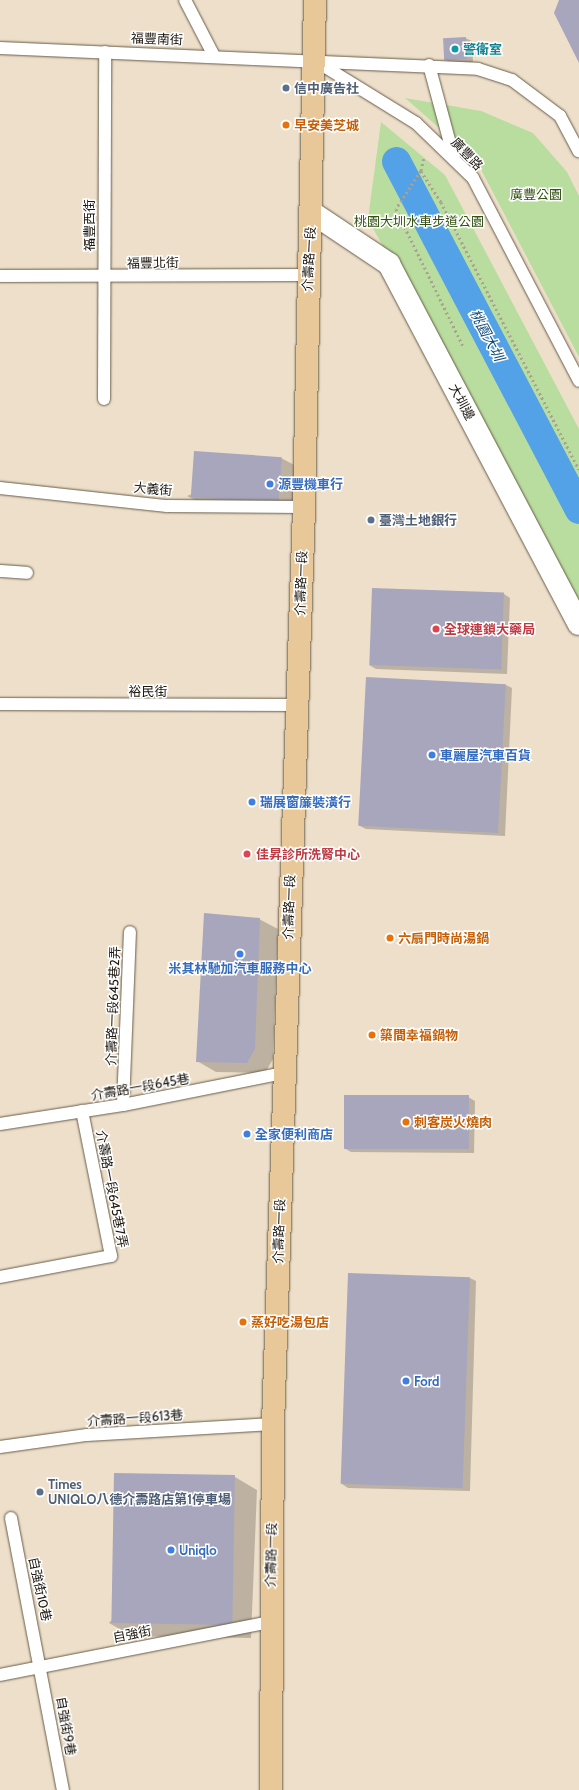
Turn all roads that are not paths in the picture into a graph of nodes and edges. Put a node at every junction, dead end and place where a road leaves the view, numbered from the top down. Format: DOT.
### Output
graph roads {
  1 [pos="185,0"];
  2 [pos="315,0"];
  3 [pos="0,48"];
  4 [pos="105,52"];
  5 [pos="214,56"];
  6 [pos="314,59"];
  7 [pos="429,65"];
  8 [pos="579,151"];
  9 [pos="454,160"];
  10 [pos="311,212"];
  11 [pos="307,275"];
  12 [pos="0,276"];
  13 [pos="103,278"];
  14 [pos="579,381"];
  15 [pos="104,399"];
  16 [pos="0,488"];
  17 [pos="304,507"];
  18 [pos="0,570"];
  19 [pos="27,573"];
  20 [pos="579,624"];
  21 [pos="0,704"];
  22 [pos="296,705"];
  23 [pos="130,932"];
  24 [pos="283,1073"];
  25 [pos="122,1105"];
  26 [pos="82,1111"];
  27 [pos="0,1124"];
  28 [pos="0,1277"];
  29 [pos="273,1424"];
  30 [pos="0,1447"];
  31 [pos="11,1518"];
  32 [pos="270,1622"];
  33 [pos="41,1666"];
  34 [pos="0,1675"];
  35 [pos="63,1790"];
  36 [pos="271,1790"];
  1 -- 5 [label="lane"];
  2 -- 6 [label="main road, 介壽路一段"];
  3 -- 4 [label="lane, 福豐南街"];
  4 -- 5 [label="lane, 福豐南街"];
  4 -- 13 [label="lane, 福豐西街"];
  5 -- 6 [label="lane, 福豐南街"];
  6 -- 7 [label="lane, 福豐南街"];
  6 -- 9 [label="lane, 廣豐路"];
  6 -- 10 [label="main road, 介壽路一段"];
  7 -- 8 [label="lane, 福豐南街"];
  7 -- 9 [label="lane"];
  9 -- 14 [label="lane, 廣豐路"];
  10 -- 11 [label="main road, 介壽路一段"];
  10 -- 20 [label="street, 大圳邊"];
  11 -- 13 [label="lane, 福豐北街"];
  11 -- 17 [label="main road, 介壽路一段"];
  12 -- 13 [label="lane, 福豐北街"];
  13 -- 15 [label="lane, 福豐西街"];
  16 -- 17 [label="lane, 大義街"];
  17 -- 22 [label="main road, 介壽路一段"];
  18 -- 19 [label="lane"];
  21 -- 22 [label="lane, 裕民街"];
  22 -- 24 [label="main road, 介壽路一段"];
  23 -- 25 [label="lane, 介壽路一段645巷2弄"];
  24 -- 25 [label="lane, 介壽路一段645巷"];
  24 -- 29 [label="main road, 介壽路一段"];
  25 -- 26 [label="lane, 介壽路一段645巷"];
  26 -- 27 [label="lane, 介壽路一段645巷"];
  26 -- 28 [label="lane, 介壽路一段645巷7弄"];
  29 -- 30 [label="lane, 介壽路一段613巷"];
  29 -- 32 [label="main road, 介壽路一段"];
  31 -- 33 [label="lane, 自強街10巷"];
  32 -- 33 [label="lane, 自強街"];
  32 -- 36 [label="main road, 介壽路一段"];
  33 -- 34 [label="lane, 自強街"];
  33 -- 35 [label="lane, 自強街9巷"];
}
